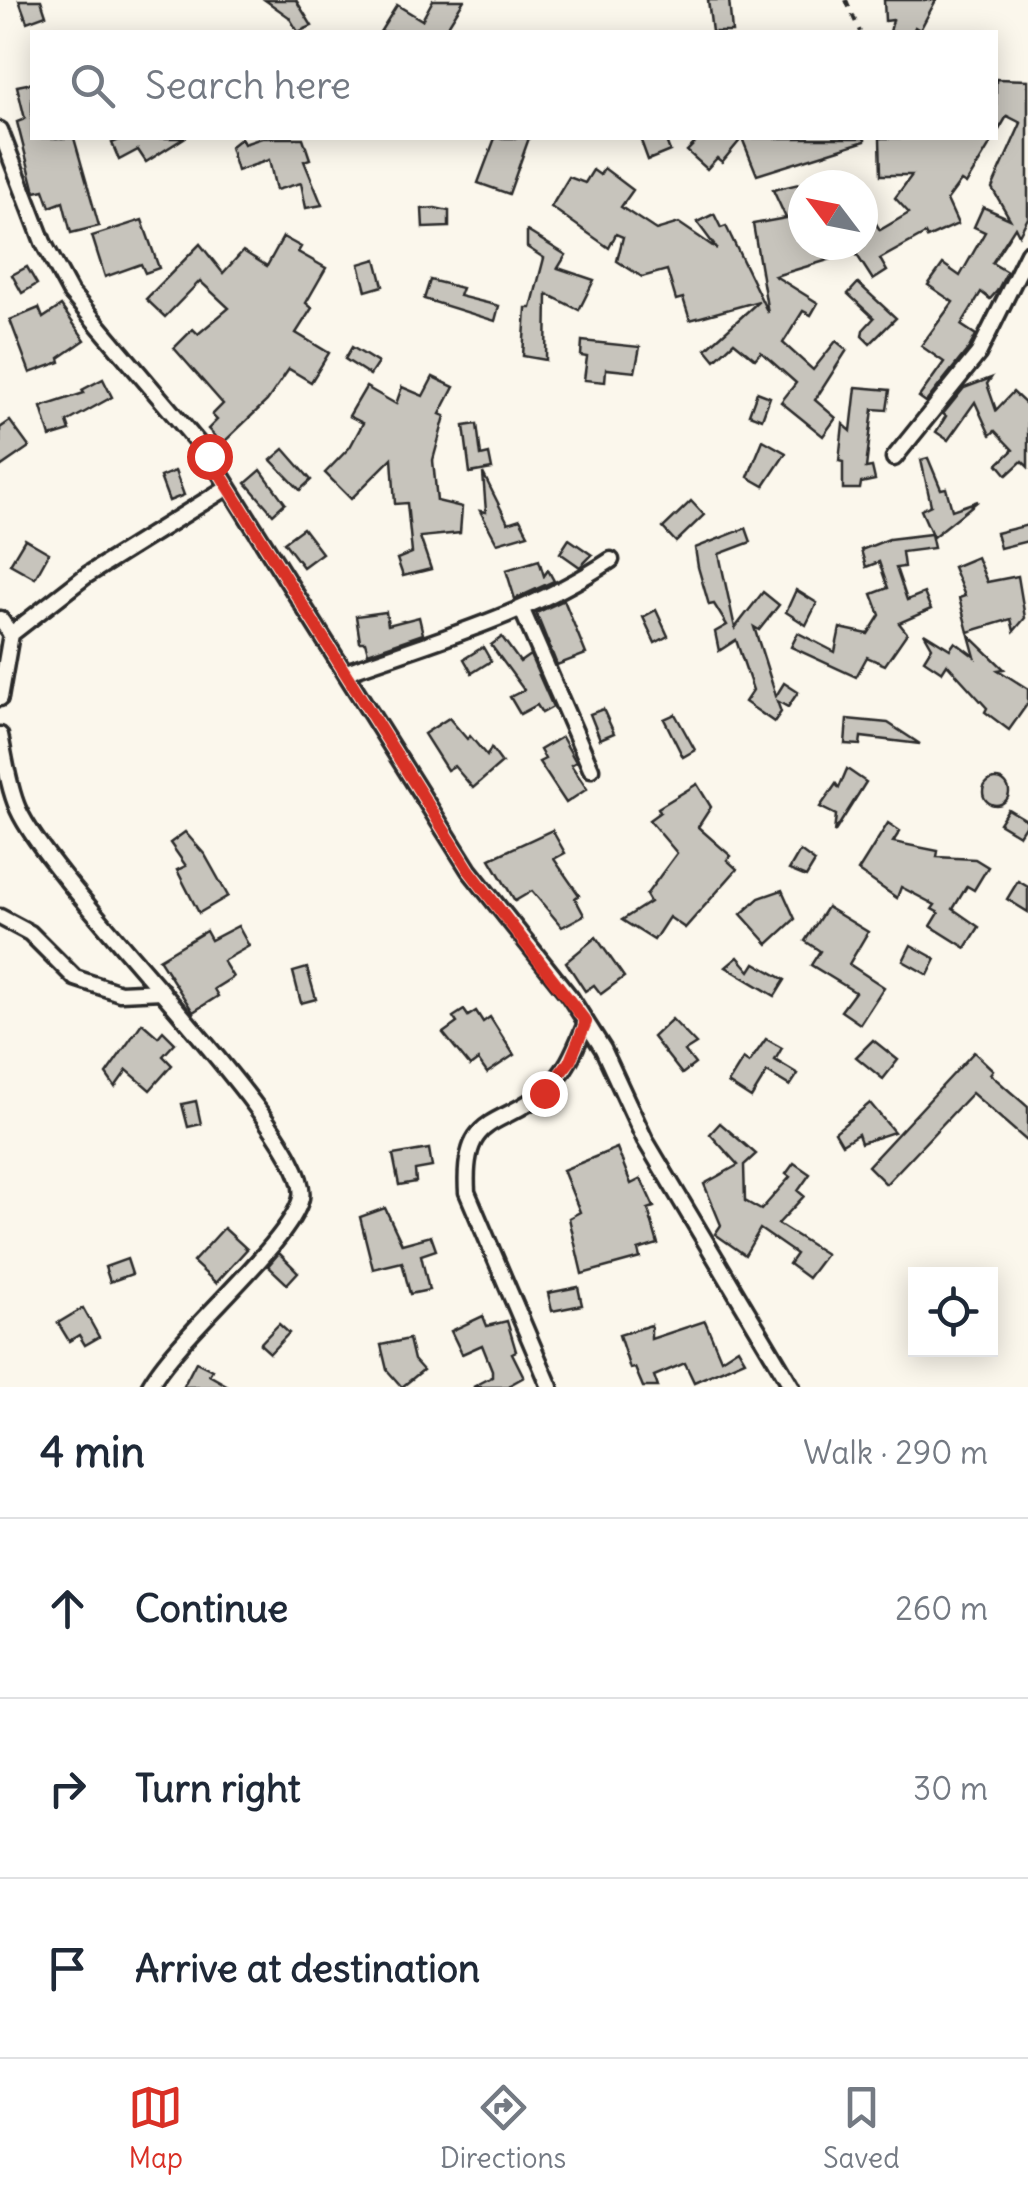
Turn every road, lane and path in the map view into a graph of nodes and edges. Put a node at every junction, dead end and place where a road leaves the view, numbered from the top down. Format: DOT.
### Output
graph roads {
  1 [pos="846,0"];
  2 [pos="859,30"];
  3 [pos="0,130"];
  4 [pos="1028,254"];
  5 [pos="894,458"];
  6 [pos="228,486"];
  7 [pos="611,560"];
  8 [pos="522,610"];
  9 [pos="0,619"];
  10 [pos="11,634"];
  11 [pos="346,672"];
  12 [pos="0,698"];
  13 [pos="0,735"];
  14 [pos="591,769"];
  15 [pos="0,917"];
  16 [pos="162,991"];
  17 [pos="586,1022"];
  18 [pos="148,1387"];
  19 [pos="550,1387"];
  20 [pos="792,1387"];
  1 -- 2 [label="path"];
  3 -- 6 [label="street"];
  4 -- 5 [label="street"];
  6 -- 10 [label="street"];
  6 -- 11 [label="street"];
  7 -- 8 [label="street"];
  8 -- 11 [label="street"];
  8 -- 14 [label="street"];
  9 -- 10 [label="street"];
  10 -- 12 [label="street"];
  11 -- 17 [label="street"];
  13 -- 16 [label="street"];
  15 -- 16 [label="street"];
  16 -- 18 [label="street"];
  17 -- 19 [label="street"];
  17 -- 20 [label="street"];
}
